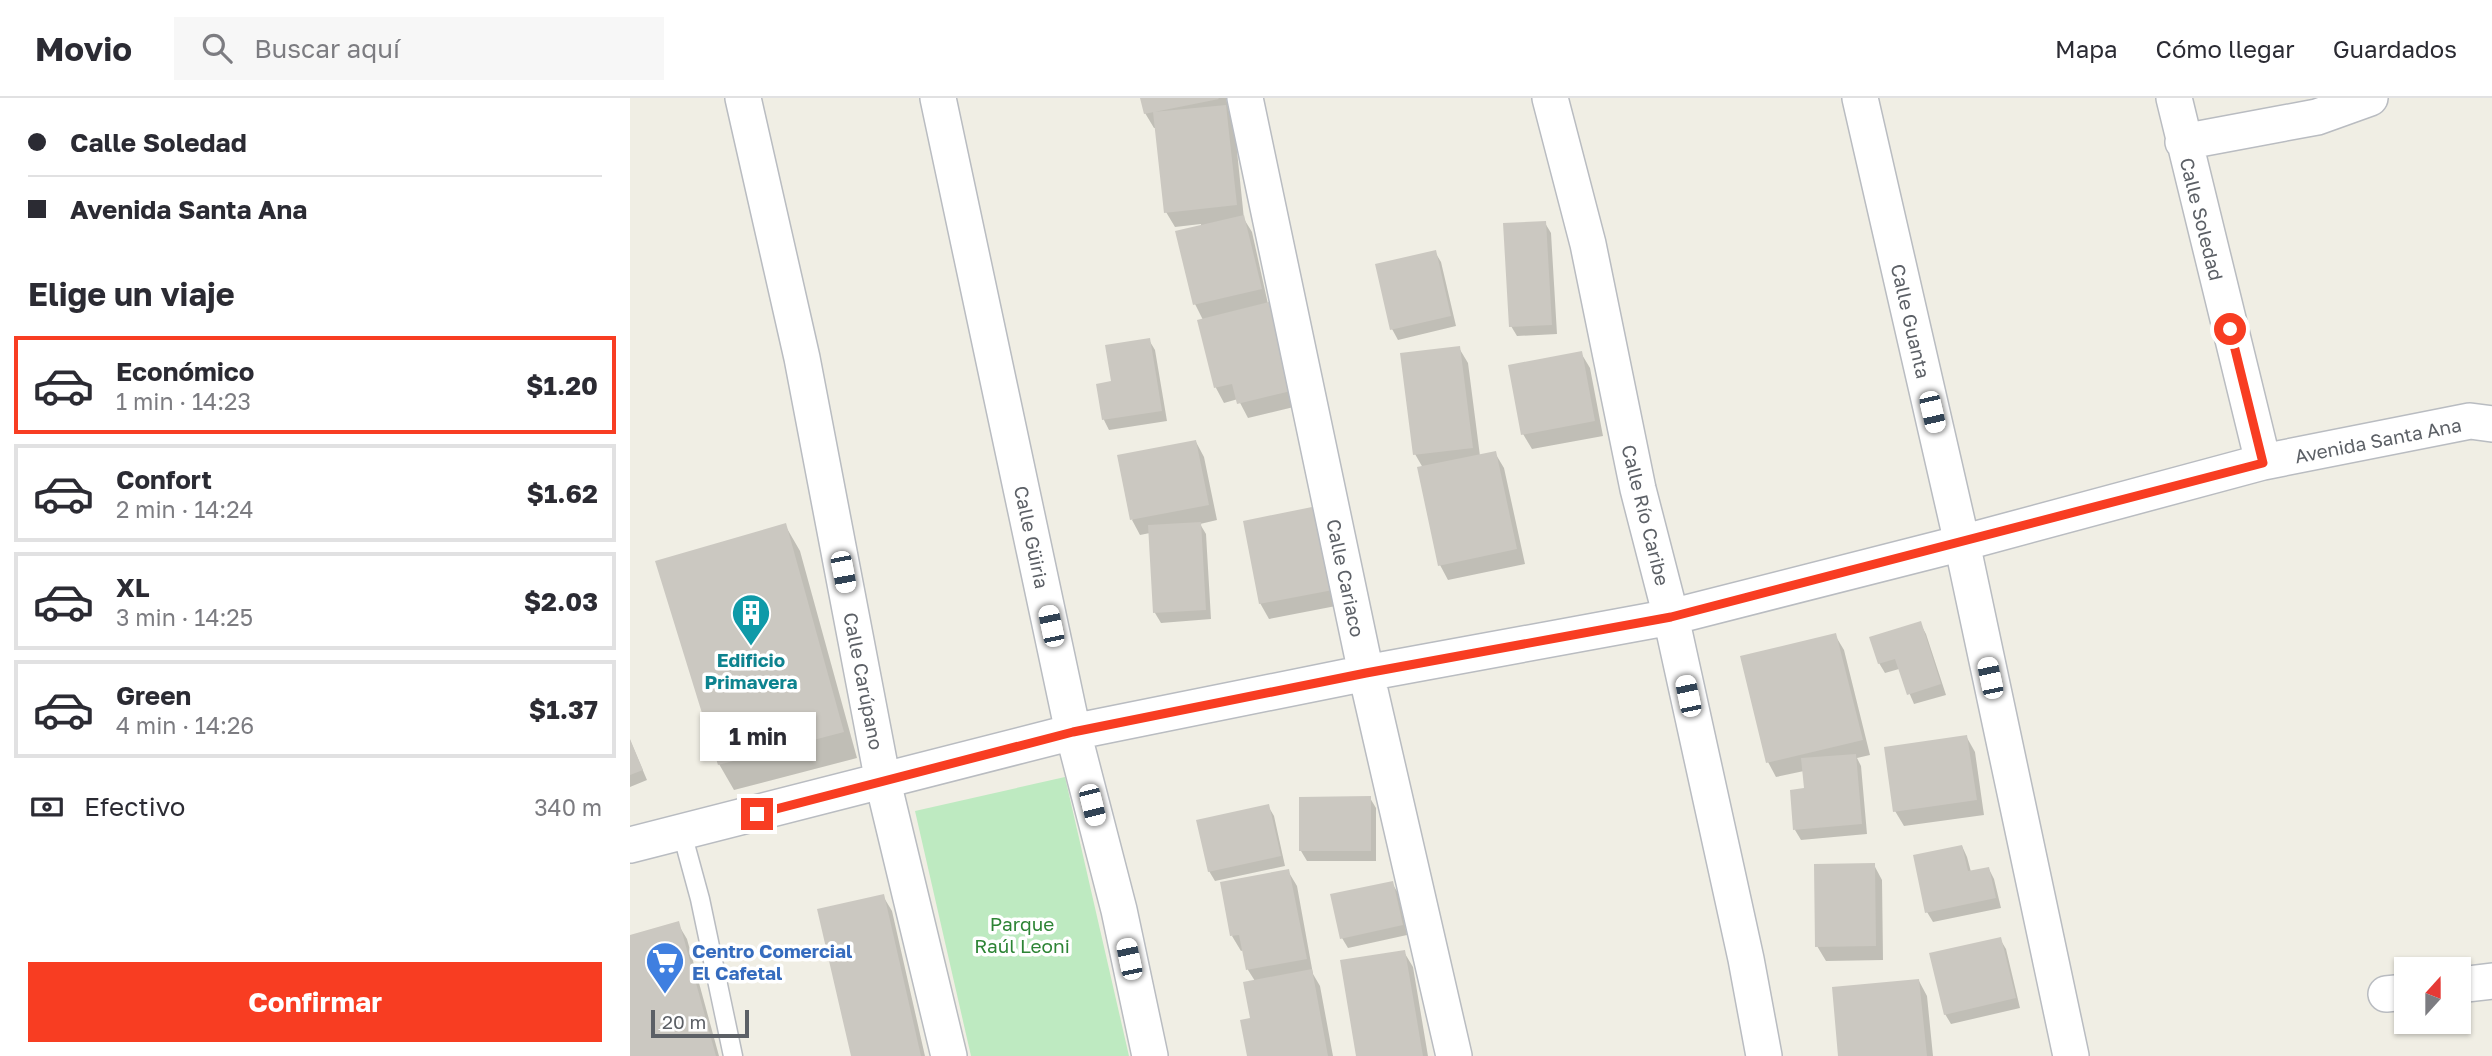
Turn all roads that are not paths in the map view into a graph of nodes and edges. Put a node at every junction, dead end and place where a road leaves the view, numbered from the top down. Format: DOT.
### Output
graph roads {
  1 [pos="743,98"];
  2 [pos="938,98"];
  3 [pos="1245,98"];
  4 [pos="1550,98"];
  5 [pos="1860,98"];
  6 [pos="2174,98"];
  7 [pos="2370,98"];
  8 [pos="2183,142"];
  9 [pos="2492,424"];
  10 [pos="2263,463"];
  11 [pos="1962,543"];
  12 [pos="1671,617"];
  13 [pos="1366,673"];
  14 [pos="1073,732"];
  15 [pos="883,782"];
  16 [pos="682,833"];
  17 [pos="630,845"];
  18 [pos="2492,981"];
  19 [pos="2471,984"];
  20 [pos="733,1056"];
  21 [pos="949,1056"];
  22 [pos="1150,1056"];
  23 [pos="1454,1056"];
  24 [pos="1764,1056"];
  25 [pos="2071,1056"];
  1 -- 15 [label="street, Calle Carúpano"];
  2 -- 14 [label="street, Calle Güiria"];
  3 -- 13 [label="street, Calle Cariaco"];
  4 -- 12 [label="street, Calle Río Caribe"];
  5 -- 11 [label="street, Calle Guanta"];
  6 -- 8 [label="street, Calle Soledad"];
  7 -- 8 [label="street"];
  8 -- 10 [label="street, Calle Soledad"];
  9 -- 10 [label="street, Avenida Santa Ana"];
  10 -- 11 [label="street, Avenida Santa Ana"];
  11 -- 12 [label="street, Avenida Santa Ana"];
  11 -- 25 [label="street, Calle Guanta"];
  12 -- 13 [label="street, Avenida Santa Ana"];
  12 -- 24 [label="street, Calle Río Caribe"];
  13 -- 14 [label="street, Avenida Santa Ana"];
  13 -- 23 [label="street, Calle Cariaco"];
  14 -- 15 [label="street, Avenida Santa Ana"];
  14 -- 22 [label="street, Calle Güiria"];
  15 -- 16 [label="street, Avenida Santa Ana"];
  15 -- 21 [label="street, Calle Carúpano"];
  16 -- 17 [label="street, Avenida Santa Ana"];
  16 -- 20 [label="lane"];
  18 -- 19 [label="street"];
}
